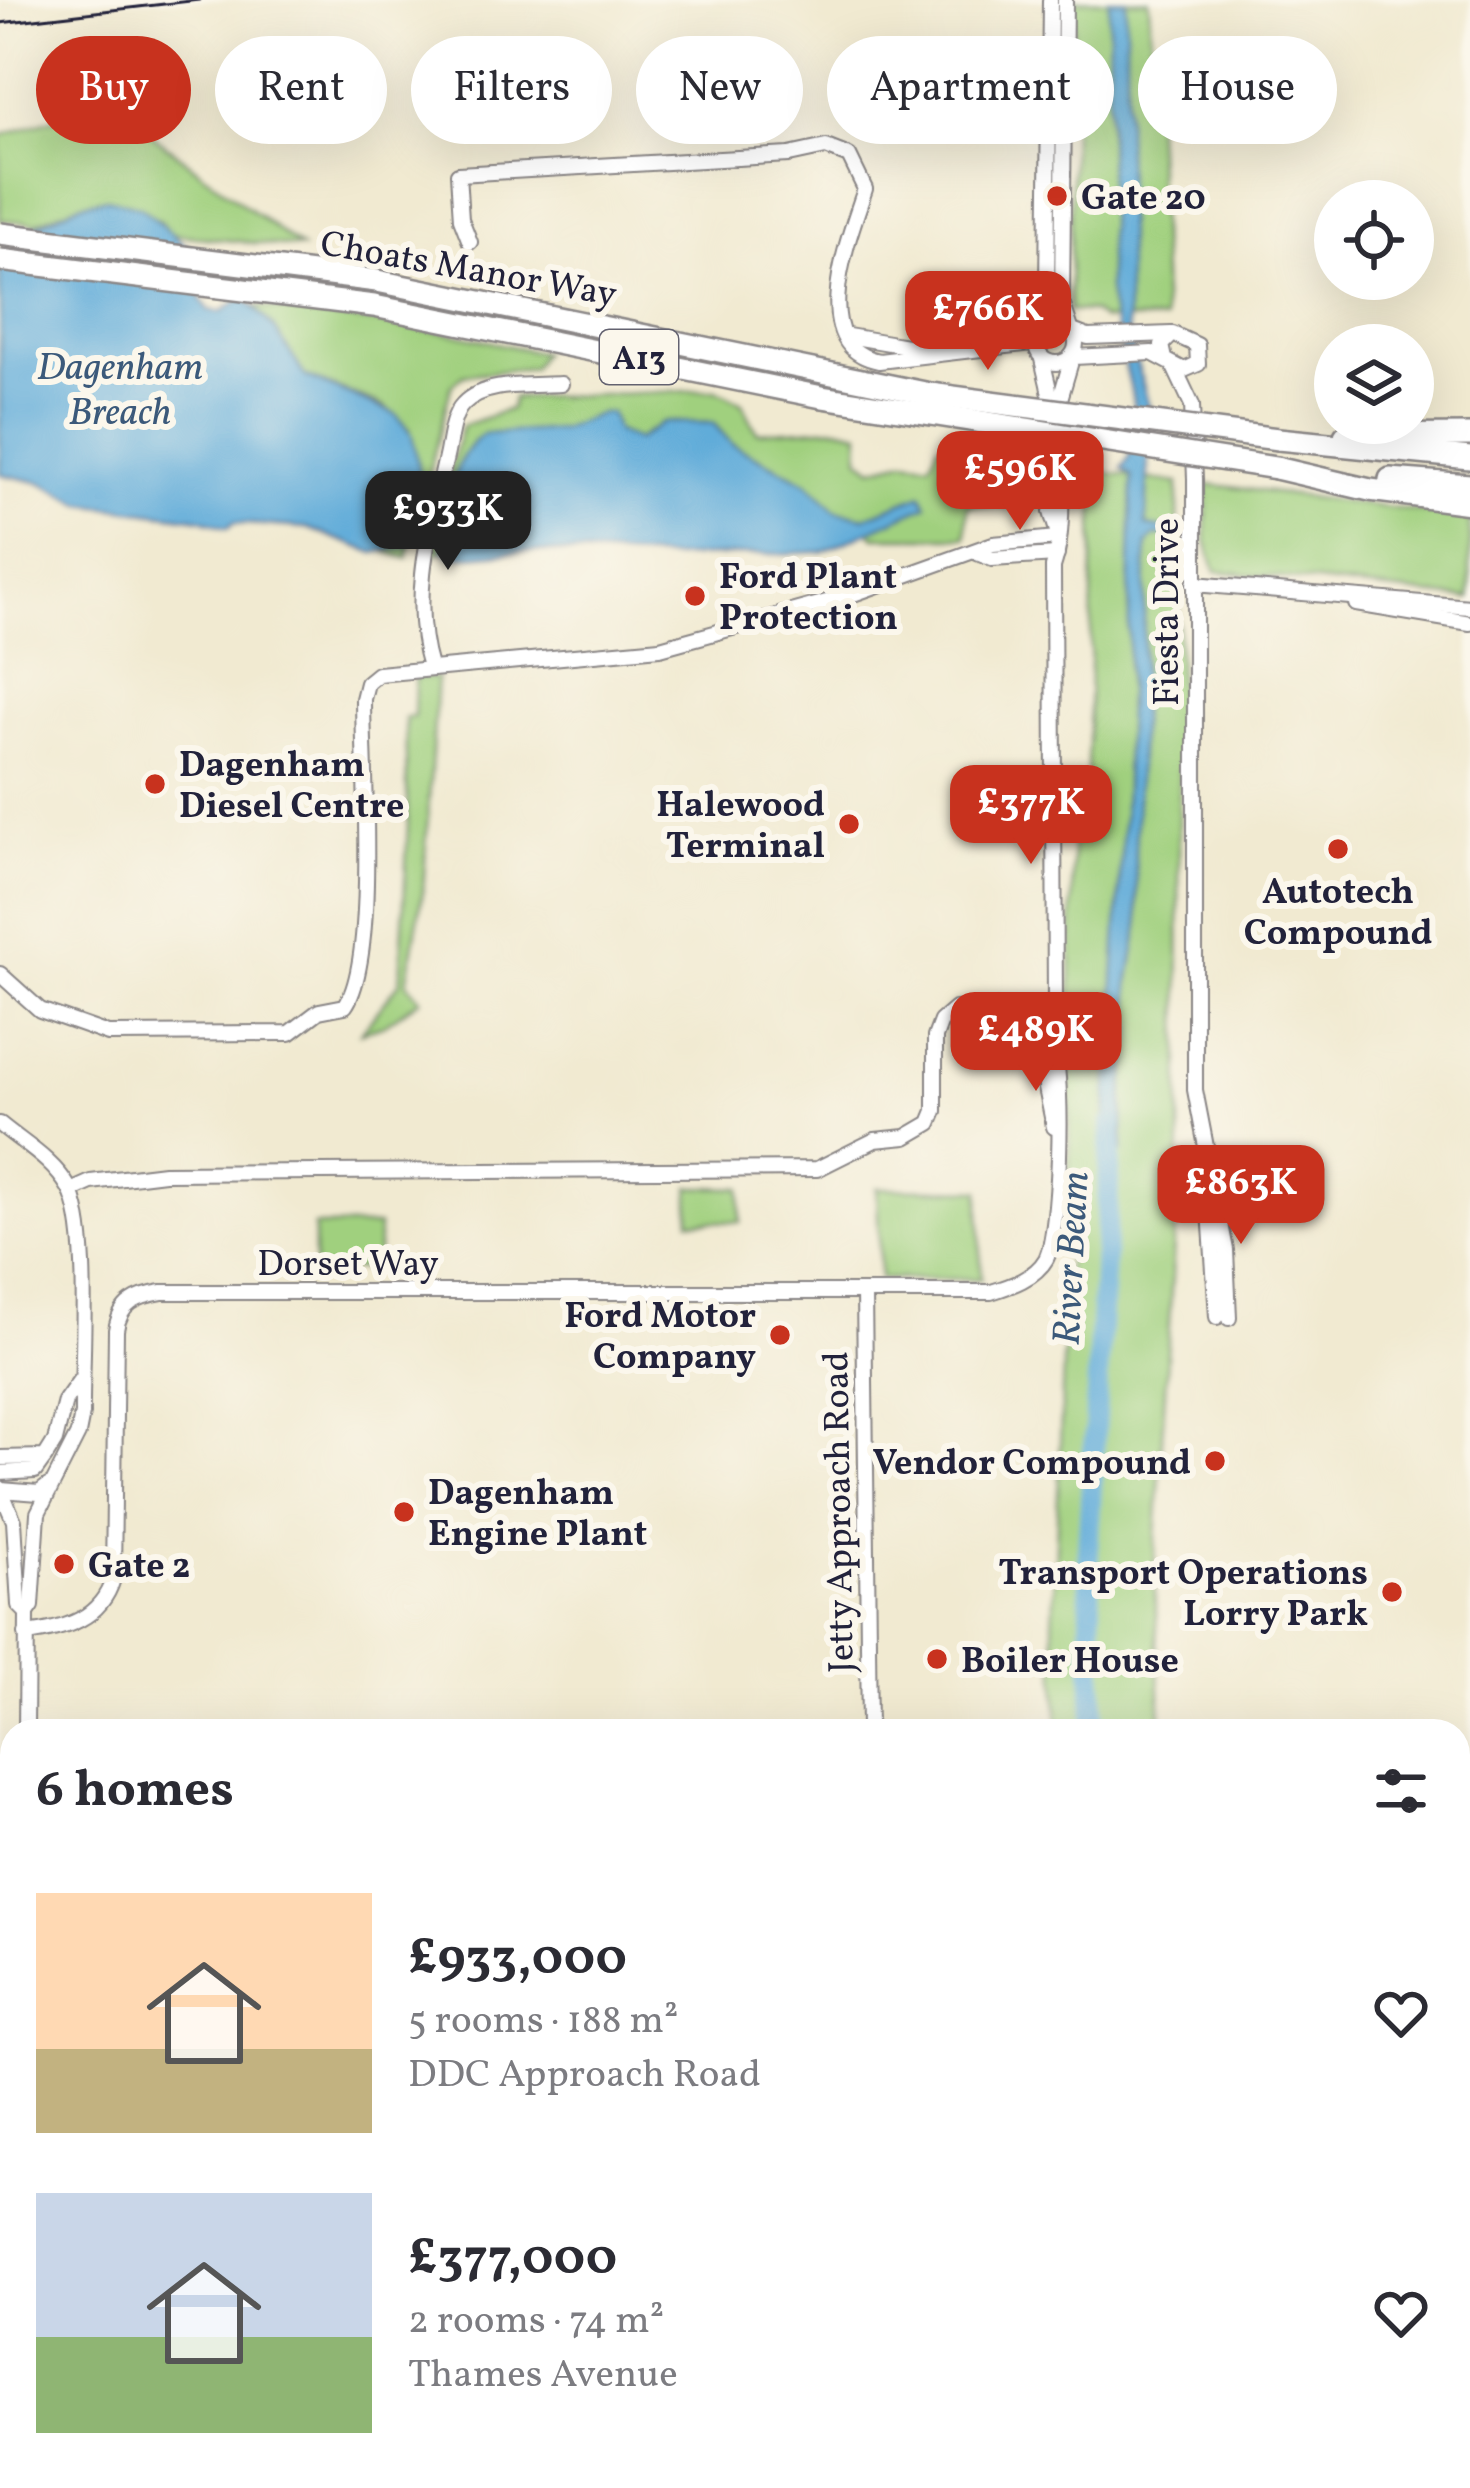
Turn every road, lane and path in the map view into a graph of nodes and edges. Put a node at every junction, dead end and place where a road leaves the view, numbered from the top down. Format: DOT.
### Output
graph roads {
  1 [pos="1050,0"];
  2 [pos="1065,0"];
  3 [pos="0,234"];
  4 [pos="470,242"];
  5 [pos="0,260"];
  6 [pos="1073,331"];
  7 [pos="1173,334"];
  8 [pos="1035,338"];
  9 [pos="1100,345"];
  10 [pos="1140,345"];
  11 [pos="1073,358"];
  12 [pos="1042,359"];
  13 [pos="1169,363"];
  14 [pos="1198,364"];
  15 [pos="561,384"];
  16 [pos="1192,404"];
  17 [pos="1057,412"];
  18 [pos="1470,435"];
  19 [pos="1279,439"];
  20 [pos="1470,458"];
  21 [pos="1276,468"];
  22 [pos="1470,485"];
  23 [pos="1470,502"];
  24 [pos="1057,535"];
  25 [pos="976,554"];
  26 [pos="1057,556"];
  27 [pos="1194,584"];
  28 [pos="1334,598"];
  29 [pos="1470,608"];
  30 [pos="1470,623"];
  31 [pos="430,667"];
  32 [pos="0,974"];
  33 [pos="1055,1006"];
  34 [pos="0,1124"];
  35 [pos="71,1191"];
  36 [pos="864,1292"];
  37 [pos="1223,1317"];
  38 [pos="82,1376"];
  39 [pos="44,1457"];
  40 [pos="0,1458"];
  41 [pos="0,1473"];
  42 [pos="50,1485"];
  43 [pos="1,1489"];
  44 [pos="27,1613"];
  45 [pos="26,1634"];
  46 [pos="26,1719"];
  47 [pos="869,1719"];
  1 -- 8 [label="street"];
  2 -- 6 [label="street"];
  3 -- 19 [label="highway, Choats Manor Way / A13, bridge"];
  4 -- 8 [label="street"];
  5 -- 21 [label="highway, Choats Manor Way / A13, bridge"];
  6 -- 8 [label="street"];
  6 -- 9 [label="street"];
  6 -- 11 [label="street"];
  7 -- 10 [label="street"];
  7 -- 13 [label="street"];
  7 -- 14 [label="street"];
  8 -- 12 [label="street"];
  9 -- 10 [label="street"];
  9 -- 11 [label="street"];
  10 -- 13 [label="street"];
  11 -- 12 [label="street"];
  11 -- 17 [label="street"];
  12 -- 17 [label="street"];
  13 -- 14 [label="street"];
  13 -- 16 [label="street, Fiesta Drive"];
  14 -- 16 [label="street, Fiesta Drive"];
  15 -- 31 [label="street"];
  16 -- 27 [label="street, Fiesta Drive"];
  17 -- 24 [label="street, Dorset Way"];
  18 -- 19 [label="highway, A13"];
  19 -- 20 [label="highway, A13"];
  21 -- 22 [label="highway, A13"];
  21 -- 23 [label="highway, A13"];
  24 -- 25 [label="street"];
  24 -- 26 [label="street, Dorset Way"];
  25 -- 26 [label="street"];
  25 -- 31 [label="street"];
  26 -- 33 [label="street, Dorset Way"];
  27 -- 28 [label="street"];
  27 -- 37 [label="street, Fiesta Drive"];
  28 -- 29 [label="street"];
  28 -- 30 [label="street"];
  31 -- 32 [label="street"];
  33 -- 35 [label="street"];
  33 -- 36 [label="street, Dorset Way"];
  34 -- 35 [label="street"];
  35 -- 38 [label="street"];
  36 -- 45 [label="street, Dorset Way"];
  36 -- 47 [label="street, Jetty Approach Road"];
  38 -- 39 [label="street"];
  38 -- 42 [label="street"];
  39 -- 40 [label="street"];
  39 -- 41 [label="street"];
  42 -- 43 [label="street"];
  42 -- 44 [label="street"];
  43 -- 44 [label="street"];
  44 -- 45 [label="street"];
  45 -- 46 [label="street"];
}
